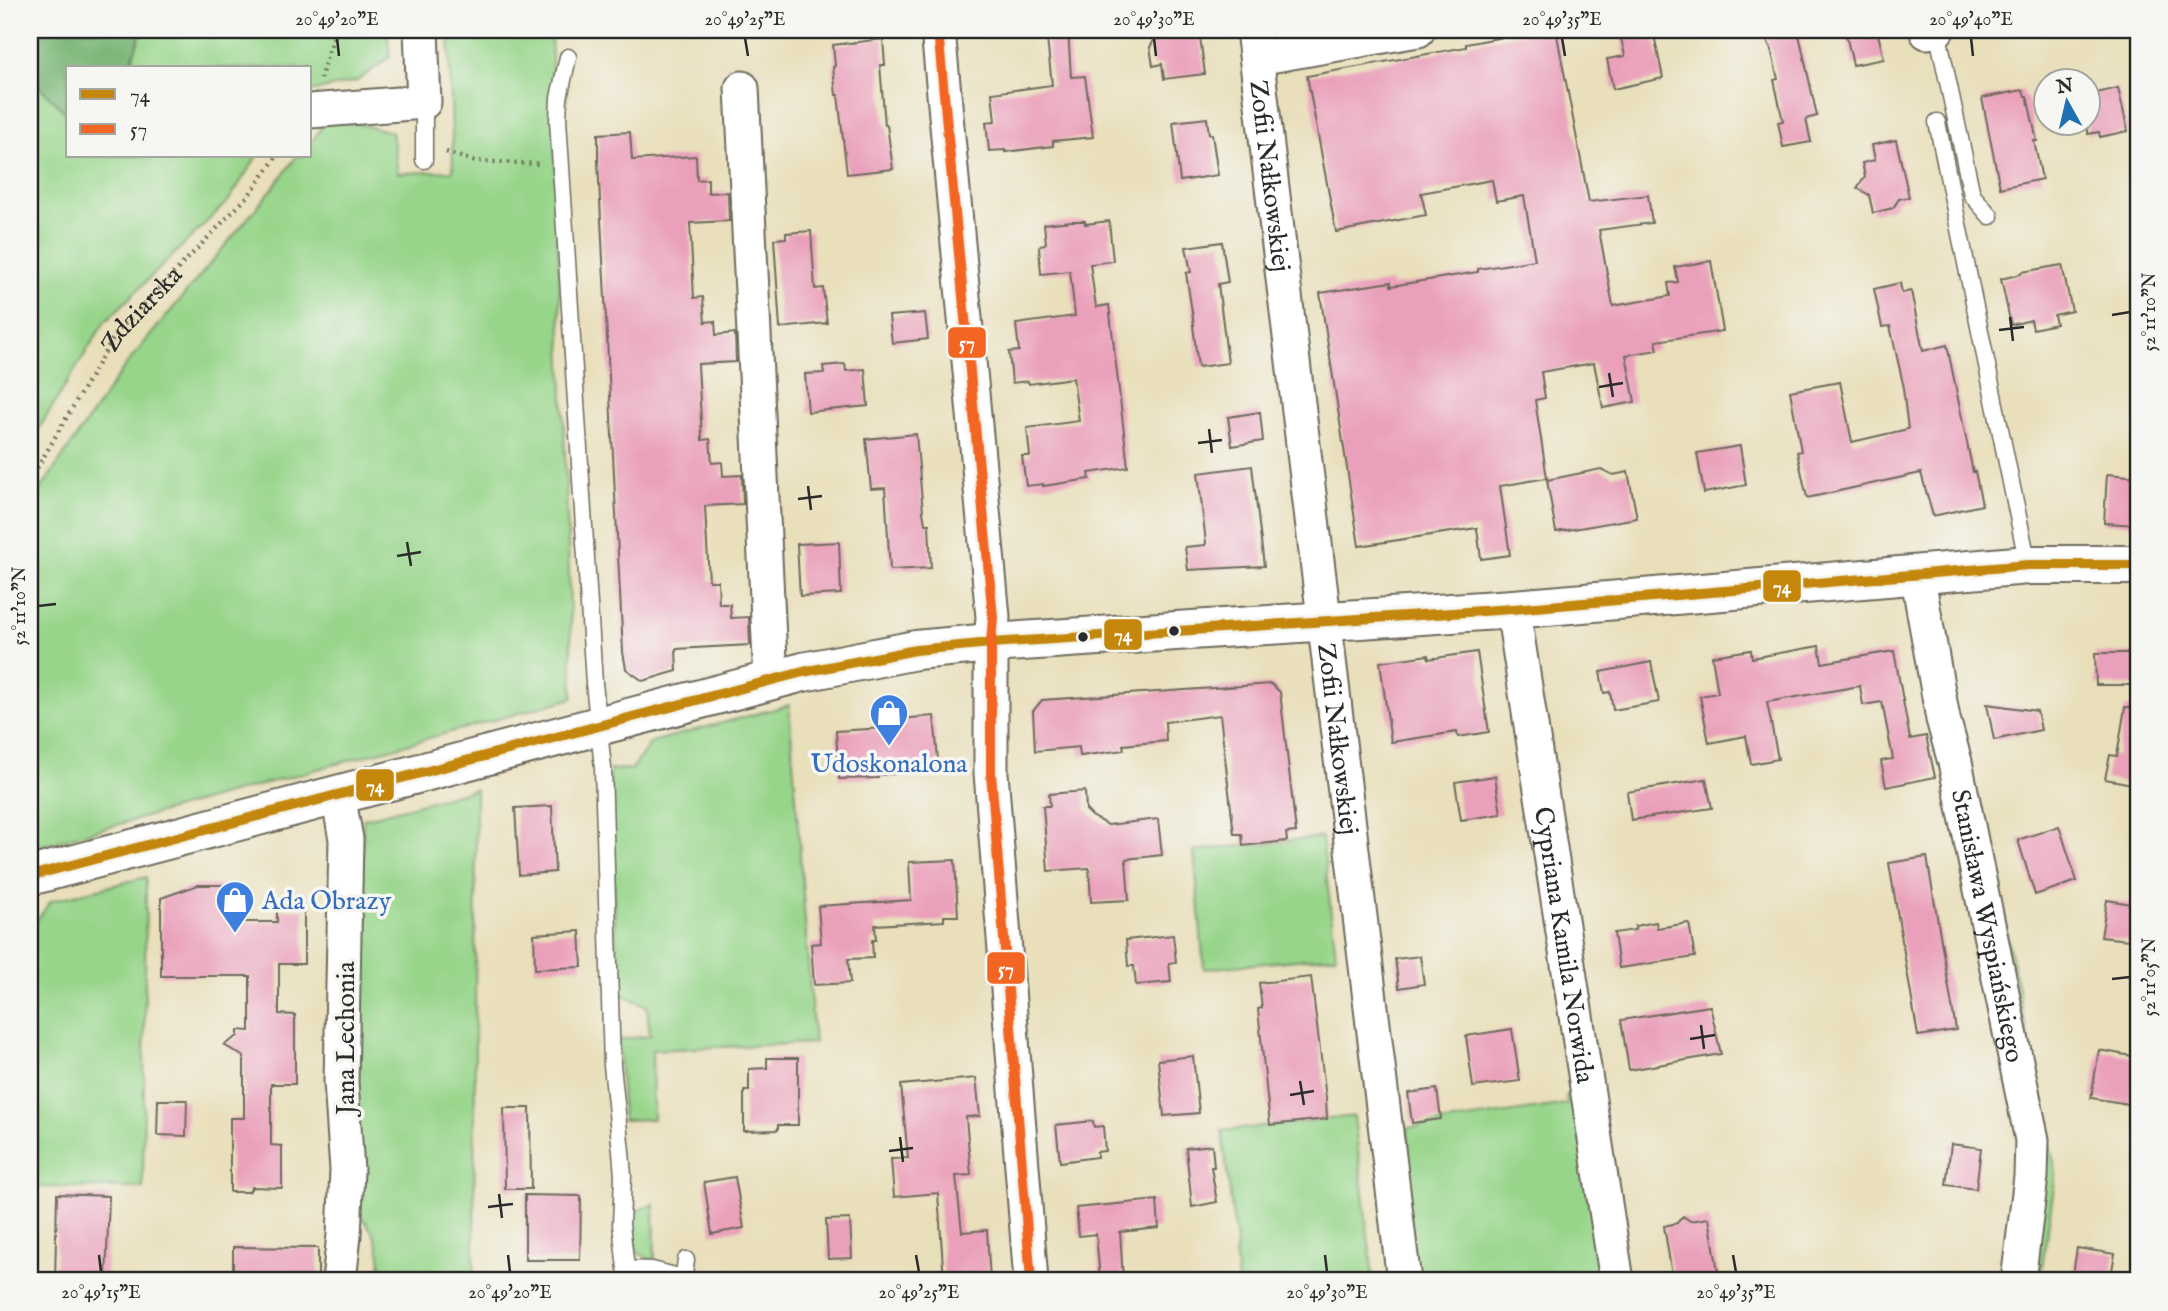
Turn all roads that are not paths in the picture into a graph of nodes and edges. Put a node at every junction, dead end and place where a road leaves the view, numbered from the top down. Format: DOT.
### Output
graph roads {
  1 [pos="421,30"];
  2 [pos="938,30"];
  3 [pos="1418,30"];
  4 [pos="1934,31"];
  5 [pos="1255,44"];
  6 [pos="568,57"];
  7 [pos="742,88"];
  8 [pos="424,102"];
  9 [pos="312,111"];
  10 [pos="1937,122"];
  11 [pos="424,160"];
  12 [pos="1990,216"];
  13 [pos="2028,565"];
  14 [pos="2138,565"];
  15 [pos="1917,573"];
  16 [pos="1513,608"];
  17 [pos="1324,621"];
  18 [pos="991,643"];
  19 [pos="771,680"];
  20 [pos="598,726"];
  21 [pos="338,795"];
  22 [pos="30,876"];
  23 [pos="686,1260"];
  24 [pos="683,1280"];
  25 [pos="339,1281"];
  26 [pos="1031,1281"];
  27 [pos="1404,1281"];
  28 [pos="1617,1281"];
  29 [pos="2018,1281"];
  1 -- 8 [label="street"];
  2 -- 18 [label="street"];
  3 -- 5 [label="street"];
  4 -- 12 [label="lane"];
  5 -- 17 [label="street, Zofii Nałkowskiej"];
  6 -- 20 [label="lane"];
  7 -- 19 [label="street"];
  8 -- 9 [label="street"];
  8 -- 11 [label="lane"];
  10 -- 13 [label="lane"];
  13 -- 14 [label="street"];
  13 -- 15 [label="street"];
  15 -- 16 [label="street"];
  15 -- 29 [label="street, Stanisława Wyspiańskiego"];
  16 -- 17 [label="street"];
  16 -- 28 [label="street, Cypriana Kamila Norwida"];
  17 -- 18 [label="street"];
  17 -- 27 [label="street, Zofii Nałkowskiej"];
  18 -- 19 [label="street"];
  18 -- 26 [label="street"];
  19 -- 20 [label="street"];
  20 -- 21 [label="street"];
  20 -- 24 [label="lane"];
  21 -- 22 [label="street"];
  21 -- 25 [label="street, Jana Lechonia"];
  23 -- 24 [label="lane"];
}
